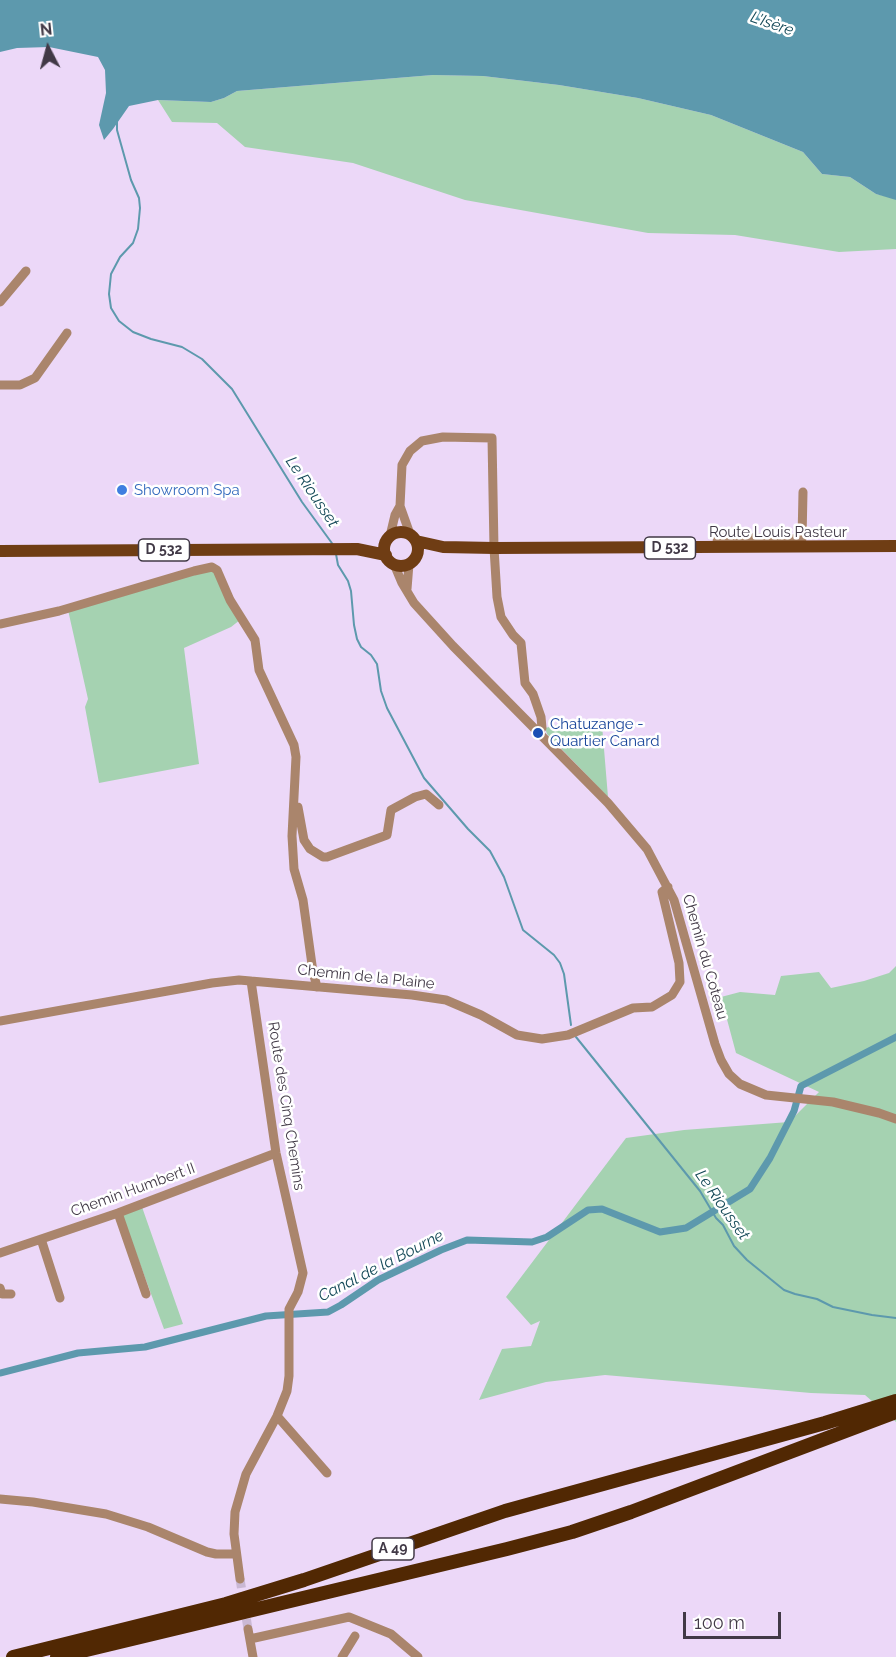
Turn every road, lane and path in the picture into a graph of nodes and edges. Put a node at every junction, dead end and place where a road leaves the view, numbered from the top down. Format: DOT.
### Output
graph roads {
  1 [pos="26,271"];
  2 [pos="0,302"];
  3 [pos="66,333"];
  4 [pos="0,385"];
  5 [pos="803,492"];
  6 [pos="400,506"];
  7 [pos="413,537"];
  8 [pos="389,538"];
  9 [pos="896,546"];
  10 [pos="443,547"];
  11 [pos="717,547"];
  12 [pos="494,548"];
  13 [pos="357,549"];
  14 [pos="0,551"];
  15 [pos="390,559"];
  16 [pos="413,559"];
  17 [pos="407,590"];
  18 [pos="0,624"];
  19 [pos="538,732"];
  20 [pos="296,783"];
  21 [pos="439,805"];
  22 [pos="668,887"];
  23 [pos="251,981"];
  24 [pos="317,987"];
  25 [pos="0,1021"];
  26 [pos="896,1119"];
  27 [pos="276,1153"];
  28 [pos="118,1213"];
  29 [pos="41,1239"];
  30 [pos="0,1253"];
  31 [pos="0,1288"];
  32 [pos="11,1294"];
  33 [pos="146,1294"];
  34 [pos="60,1298"];
  35 [pos="896,1401"];
  36 [pos="896,1412"];
  37 [pos="277,1416"];
  38 [pos="327,1473"];
  39 [pos="0,1499"];
  40 [pos="236,1554"];
  41 [pos="240,1579"];
  42 [pos="355,1636"];
  43 [pos="13,1657"];
  44 [pos="57,1657"];
  45 [pos="253,1657"];
  46 [pos="342,1657"];
  47 [pos="418,1657"];
  1 -- 2 [label="street"];
  3 -- 4 [label="street"];
  5 -- 11 [label="street"];
  6 -- 7 [label="street"];
  6 -- 8 [label="street"];
  6 -- 12 [label="street"];
  7 -- 8 [label="main road"];
  7 -- 10 [label="main road, Route Louis Pasteur / D 532"];
  7 -- 16 [label="main road"];
  8 -- 13 [label="main road, D 532"];
  8 -- 15 [label="main road"];
  9 -- 11 [label="main road, Route Louis Pasteur / D 532"];
  10 -- 12 [label="main road, Route Louis Pasteur / D 532"];
  10 -- 16 [label="main road, Route Louis Pasteur / D 532"];
  11 -- 12 [label="main road, Route Louis Pasteur / D 532"];
  12 -- 19 [label="street"];
  13 -- 14 [label="main road, D 532"];
  13 -- 15 [label="main road, D 532"];
  15 -- 16 [label="main road"];
  15 -- 17 [label="street, Chemin du Coteau"];
  16 -- 17 [label="street"];
  17 -- 19 [label="street, Chemin du Coteau"];
  18 -- 20 [label="street"];
  19 -- 22 [label="street, Chemin du Coteau"];
  20 -- 21 [label="street"];
  20 -- 24 [label="street"];
  22 -- 24 [label="street, Chemin de la Plaine"];
  22 -- 26 [label="street, Chemin du Coteau"];
  23 -- 24 [label="street, Chemin de la Plaine"];
  23 -- 25 [label="street, Chemin de la Plaine"];
  23 -- 27 [label="street, Route des Cinq Chemins"];
  27 -- 28 [label="street, Chemin Humbert II"];
  27 -- 37 [label="street, Route des Cinq Chemins"];
  28 -- 29 [label="street, Chemin Humbert II"];
  28 -- 33 [label="street"];
  29 -- 30 [label="street, Chemin Humbert II"];
  29 -- 34 [label="street"];
  31 -- 32 [label="street"];
  35 -- 43 [label="highway, A 49"];
  36 -- 44 [label="highway, A 49"];
  37 -- 38 [label="street"];
  37 -- 40 [label="street, Route des Cinq Chemins"];
  39 -- 40 [label="street"];
  40 -- 41 [label="street, Route des Cinq Chemins"];
  42 -- 46 [label="street"];
  45 -- 47 [label="street"];
}
